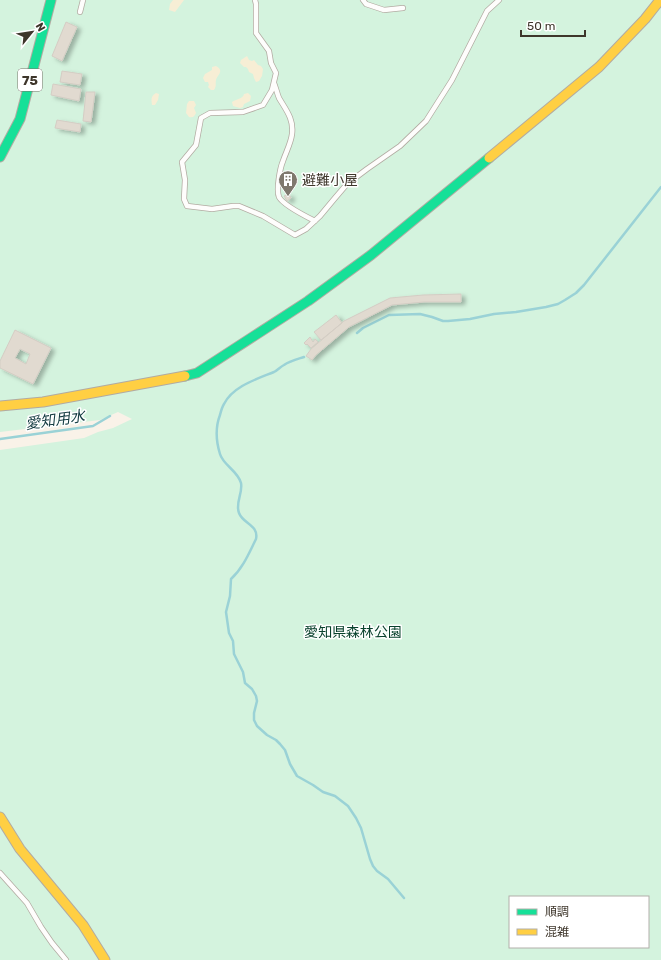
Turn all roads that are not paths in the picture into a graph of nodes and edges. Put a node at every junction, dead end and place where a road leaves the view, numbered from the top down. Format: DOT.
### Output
graph roads {
  1 [pos="50,0"];
  2 [pos="83,0"];
  3 [pos="255,0"];
  4 [pos="363,0"];
  5 [pos="499,0"];
  6 [pos="660,0"];
  7 [pos="403,8"];
  8 [pos="80,12"];
  9 [pos="274,82"];
  10 [pos="0,157"];
  11 [pos="315,221"];
  12 [pos="0,406"];
  13 [pos="0,817"];
  14 [pos="0,873"];
  15 [pos="66,960"];
  16 [pos="105,960"];
  1 -- 10 [label="street, 75"];
  2 -- 8 [label="lane"];
  3 -- 9 [label="lane"];
  4 -- 7 [label="lane"];
  5 -- 11 [label="lane"];
  6 -- 12 [label="street"];
  9 -- 11 [label="lane"];
  9 -- 11 [label="lane"];
  13 -- 16 [label="street"];
  14 -- 15 [label="lane"];
}
